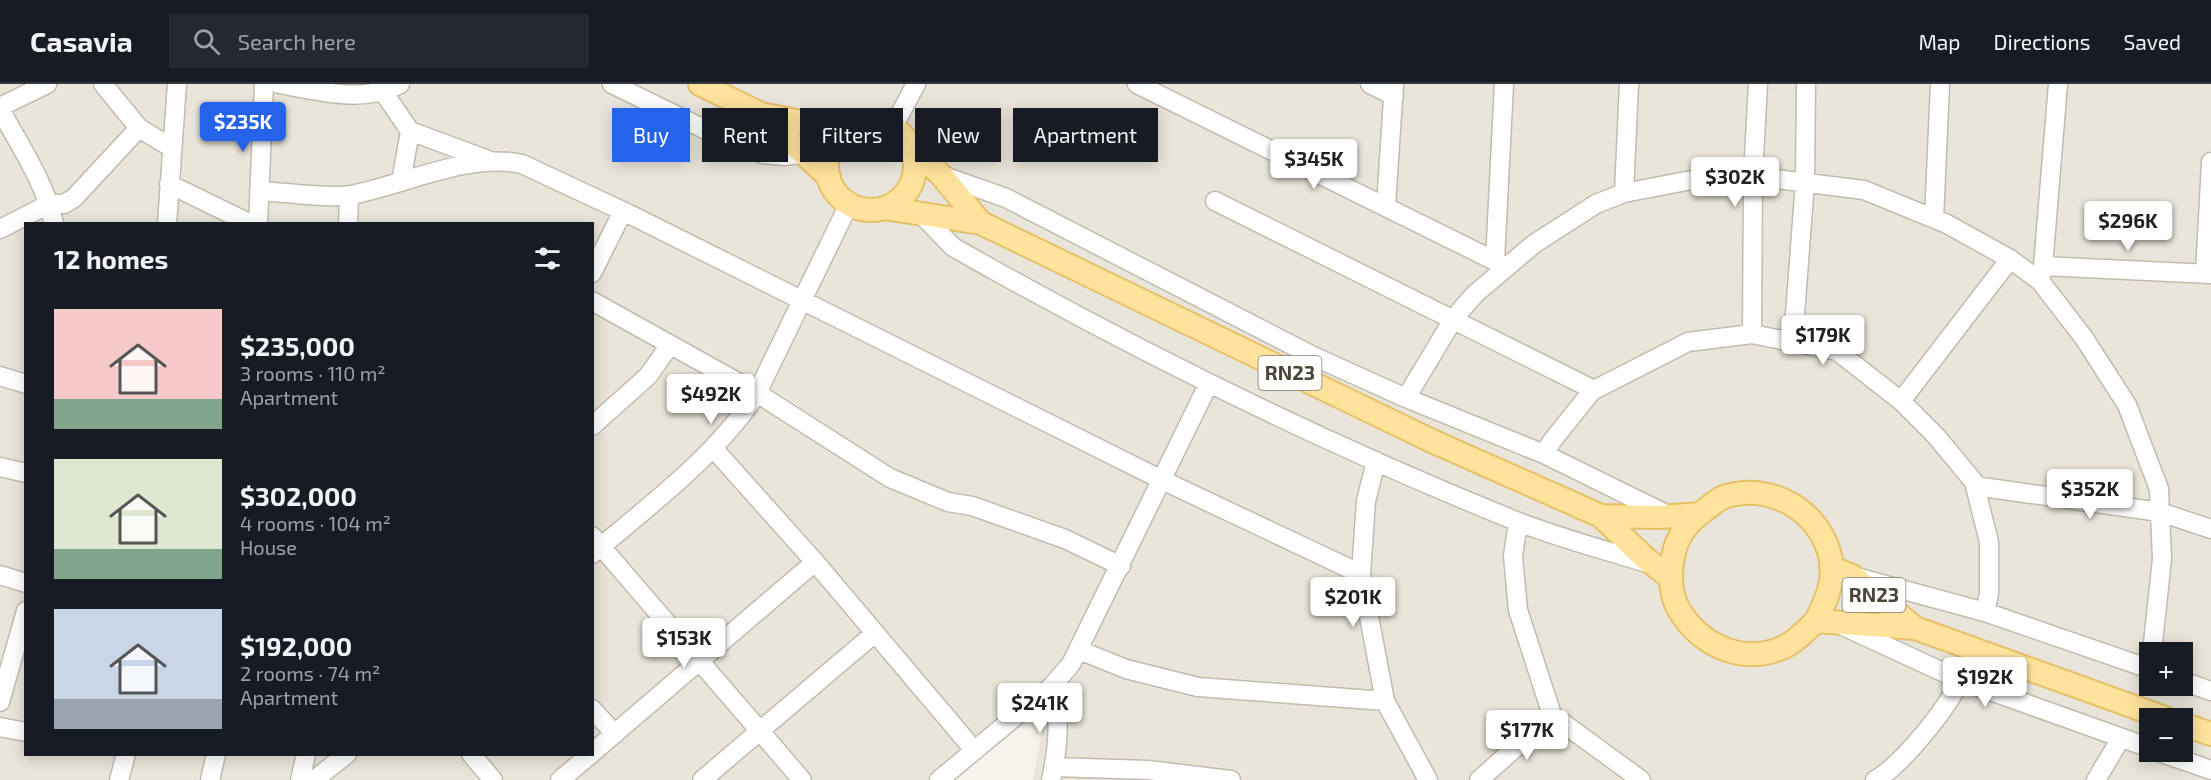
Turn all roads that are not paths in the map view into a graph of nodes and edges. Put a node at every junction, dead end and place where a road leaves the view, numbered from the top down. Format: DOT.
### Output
graph roads {
  1 [pos="47,84"];
  2 [pos="103,84"];
  3 [pos="177,84"];
  4 [pos="264,84"];
  5 [pos="279,84"];
  6 [pos="400,84"];
  7 [pos="612,84"];
  8 [pos="700,84"];
  9 [pos="916,84"];
  10 [pos="1137,84"];
  11 [pos="1370,84"];
  12 [pos="1504,84"];
  13 [pos="1629,84"];
  14 [pos="1758,84"];
  15 [pos="1806,84"];
  16 [pos="1940,84"];
  17 [pos="2058,84"];
  18 [pos="1394,90"];
  19 [pos="384,93"];
  20 [pos="0,108"];
  21 [pos="749,108"];
  22 [pos="903,108"];
  23 [pos="138,128"];
  24 [pos="410,131"];
  25 [pos="903,136"];
  26 [pos="788,141"];
  27 [pos="172,148"];
  28 [pos="913,149"];
  29 [pos="800,153"];
  30 [pos="800,154"];
  31 [pos="490,161"];
  32 [pos="811,162"];
  33 [pos="830,162"];
  34 [pos="2211,162"];
  35 [pos="940,175"];
  36 [pos="1753,176"];
  37 [pos="829,177"];
  38 [pos="401,182"];
  39 [pos="1805,182"];
  40 [pos="169,184"];
  41 [pos="260,191"];
  42 [pos="1624,193"];
  43 [pos="349,195"];
  44 [pos="1215,201"];
  45 [pos="49,204"];
  46 [pos="849,204"];
  47 [pos="1386,205"];
  48 [pos="884,208"];
  49 [pos="624,211"];
  50 [pos="922,215"];
  51 [pos="1935,219"];
  52 [pos="54,222"];
  53 [pos="167,222"];
  54 [pos="247,222"];
  55 [pos="258,222"];
  56 [pos="348,222"];
  57 [pos="981,223"];
  58 [pos="0,229"];
  59 [pos="2010,259"];
  60 [pos="1500,263"];
  61 [pos="594,269"];
  62 [pos="2041,274"];
  63 [pos="2208,274"];
  64 [pos="594,302"];
  65 [pos="802,302"];
  66 [pos="1454,318"];
  67 [pos="1752,334"];
  68 [pos="1793,341"];
  69 [pos="670,345"];
  70 [pos="0,376"];
  71 [pos="24,383"];
  72 [pos="1209,383"];
  73 [pos="1594,390"];
  74 [pos="757,393"];
  75 [pos="1406,398"];
  76 [pos="1901,401"];
  77 [pos="594,424"];
  78 [pos="713,448"];
  79 [pos="1544,454"];
  80 [pos="1376,460"];
  81 [pos="0,467"];
  82 [pos="24,473"];
  83 [pos="1162,480"];
  84 [pos="1975,486"];
  85 [pos="2160,512"];
  86 [pos="1700,514"];
  87 [pos="1602,516"];
  88 [pos="1670,516"];
  89 [pos="1518,522"];
  90 [pos="2211,529"];
  91 [pos="595,545"];
  92 [pos="815,562"];
  93 [pos="1121,566"];
  94 [pos="1831,567"];
  95 [pos="1662,572"];
  96 [pos="1361,574"];
  97 [pos="0,575"];
  98 [pos="1852,576"];
  99 [pos="24,582"];
  100 [pos="1985,612"];
  101 [pos="24,620"];
  102 [pos="1827,623"];
  103 [pos="1915,628"];
  104 [pos="874,634"];
  105 [pos="2152,642"];
  106 [pos="1080,650"];
  107 [pos="2139,660"];
  108 [pos="701,662"];
  109 [pos="11,676"];
  110 [pos="1960,680"];
  111 [pos="2193,685"];
  112 [pos="1052,686"];
  113 [pos="2211,692"];
  114 [pos="1385,701"];
  115 [pos="0,702"];
  116 [pos="2139,709"];
  117 [pos="594,711"];
  118 [pos="1552,715"];
  119 [pos="0,727"];
  120 [pos="2193,728"];
  121 [pos="760,730"];
  122 [pos="24,732"];
  123 [pos="615,734"];
  124 [pos="2211,734"];
  125 [pos="2121,738"];
  126 [pos="2139,744"];
  127 [pos="974,750"];
  128 [pos="594,752"];
  129 [pos="125,756"];
  130 [pos="216,756"];
  131 [pos="306,756"];
  132 [pos="344,756"];
  133 [pos="473,756"];
  134 [pos="590,756"];
  135 [pos="2188,762"];
  136 [pos="2211,770"];
  137 [pos="1053,774"];
  138 [pos="1148,775"];
  139 [pos="217,779"];
  140 [pos="119,780"];
  141 [pos="300,780"];
  142 [pos="314,780"];
  143 [pos="493,780"];
  144 [pos="560,780"];
  145 [pos="702,780"];
  146 [pos="802,780"];
  147 [pos="939,780"];
  148 [pos="1231,780"];
  149 [pos="1428,780"];
  150 [pos="1479,780"];
  151 [pos="1641,780"];
  152 [pos="1875,780"];
  153 [pos="2096,780"];
  1 -- 20 [label="street"];
  2 -- 23 [label="street"];
  3 -- 27 [label="street"];
  4 -- 41 [label="street"];
  5 -- 19 [label="street"];
  6 -- 19 [label="street"];
  7 -- 30 [label="street"];
  8 -- 21 [label="main road"];
  9 -- 22 [label="street"];
  10 -- 47 [label="street"];
  11 -- 18 [label="street"];
  12 -- 60 [label="street"];
  13 -- 42 [label="street"];
  14 -- 36 [label="street"];
  15 -- 39 [label="street"];
  16 -- 51 [label="street"];
  17 -- 62 [label="street"];
  18 -- 47 [label="street"];
  19 -- 24 [label="street"];
  20 -- 45 [label="street"];
  23 -- 27 [label="street"];
  23 -- 45 [label="street"];
  24 -- 31 [label="street"];
  24 -- 38 [label="street"];
  25 -- 28 [label="main road, RN23"];
  26 -- 29 [label="main road"];
  27 -- 40 [label="street"];
  28 -- 35 [label="main road, RN23"];
  28 -- 48 [label="main road"];
  31 -- 38 [label="street"];
  31 -- 49 [label="street"];
  32 -- 37 [label="main road"];
  33 -- 37 [label="main road"];
  34 -- 63 [label="street"];
  35 -- 57 [label="main road, RN23"];
  35 -- 75 [label="street"];
  36 -- 39 [label="street"];
  36 -- 42 [label="street"];
  36 -- 67 [label="street"];
  37 -- 46 [label="main road"];
  38 -- 43 [label="street"];
  39 -- 51 [label="street"];
  39 -- 68 [label="street"];
  40 -- 53 [label="street"];
  40 -- 54 [label="street"];
  41 -- 43 [label="street"];
  41 -- 55 [label="street"];
  42 -- 60 [label="street"];
  43 -- 56 [label="street"];
  44 -- 66 [label="street"];
  45 -- 52 [label="street"];
  45 -- 58 [label="street"];
  46 -- 48 [label="main road, RN23"];
  46 -- 65 [label="street"];
  47 -- 60 [label="street"];
  48 -- 50 [label="main road, RN23"];
  49 -- 61 [label="street"];
  49 -- 65 [label="street"];
  50 -- 57 [label="main road, RN23"];
  50 -- 72 [label="street"];
  51 -- 59 [label="street"];
  57 -- 87 [label="main road, RN23"];
  59 -- 62 [label="street"];
  59 -- 76 [label="street"];
  60 -- 66 [label="street"];
  62 -- 63 [label="street"];
  62 -- 85 [label="street"];
  64 -- 69 [label="street"];
  65 -- 74 [label="street"];
  65 -- 83 [label="street"];
  66 -- 73 [label="street"];
  66 -- 75 [label="street"];
  67 -- 68 [label="street"];
  67 -- 73 [label="street"];
  68 -- 76 [label="street"];
  69 -- 74 [label="street"];
  69 -- 77 [label="street"];
  70 -- 71 [label="street"];
  72 -- 80 [label="street"];
  72 -- 83 [label="street"];
  73 -- 79 [label="street"];
  74 -- 78 [label="street"];
  74 -- 93 [label="street"];
  75 -- 79 [label="street"];
  76 -- 84 [label="street"];
  78 -- 91 [label="street"];
  78 -- 92 [label="street"];
  79 -- 88 [label="street"];
  80 -- 89 [label="street"];
  80 -- 96 [label="street"];
  81 -- 82 [label="street"];
  83 -- 93 [label="street"];
  83 -- 96 [label="street"];
  84 -- 85 [label="street"];
  84 -- 100 [label="street"];
  85 -- 90 [label="street"];
  85 -- 105 [label="street"];
  86 -- 88 [label="main road, RN23"];
  86 -- 94 [label="main road, RN23"];
  86 -- 95 [label="main road, RN23"];
  87 -- 88 [label="main road, RN23"];
  87 -- 95 [label="main road, RN23"];
  89 -- 95 [label="street"];
  89 -- 118 [label="street"];
  91 -- 108 [label="street"];
  92 -- 104 [label="street"];
  92 -- 108 [label="street"];
  93 -- 106 [label="street"];
  94 -- 98 [label="main road, RN23"];
  94 -- 102 [label="main road, RN23"];
  95 -- 102 [label="main road, RN23"];
  96 -- 114 [label="street"];
  97 -- 99 [label="street"];
  98 -- 100 [label="street"];
  98 -- 103 [label="main road, RN23"];
  100 -- 107 [label="street"];
  101 -- 109 [label="street"];
  102 -- 103 [label="main road, RN23"];
  102 -- 110 [label="street"];
  103 -- 116 [label="main road, RN23"];
  104 -- 121 [label="street"];
  104 -- 127 [label="street"];
  106 -- 112 [label="street"];
  106 -- 114 [label="street"];
  108 -- 121 [label="street"];
  108 -- 123 [label="street"];
  109 -- 115 [label="street"];
  110 -- 125 [label="street"];
  110 -- 152 [label="street"];
  111 -- 113 [label="street"];
  112 -- 127 [label="street"];
  112 -- 137 [label="street"];
  114 -- 149 [label="street"];
  117 -- 123 [label="street"];
  118 -- 150 [label="street"];
  118 -- 151 [label="street"];
  119 -- 122 [label="street"];
  120 -- 124 [label="main road"];
  121 -- 145 [label="street"];
  121 -- 146 [label="street"];
  123 -- 128 [label="street"];
  125 -- 126 [label="street"];
  125 -- 153 [label="street"];
  127 -- 147 [label="street"];
  129 -- 140 [label="street"];
  130 -- 139 [label="street"];
  131 -- 141 [label="street"];
  132 -- 142 [label="street"];
  133 -- 143 [label="street"];
  134 -- 144 [label="street"];
  135 -- 136 [label="street"];
  137 -- 138 [label="street"];
  138 -- 148 [label="street"];
}
